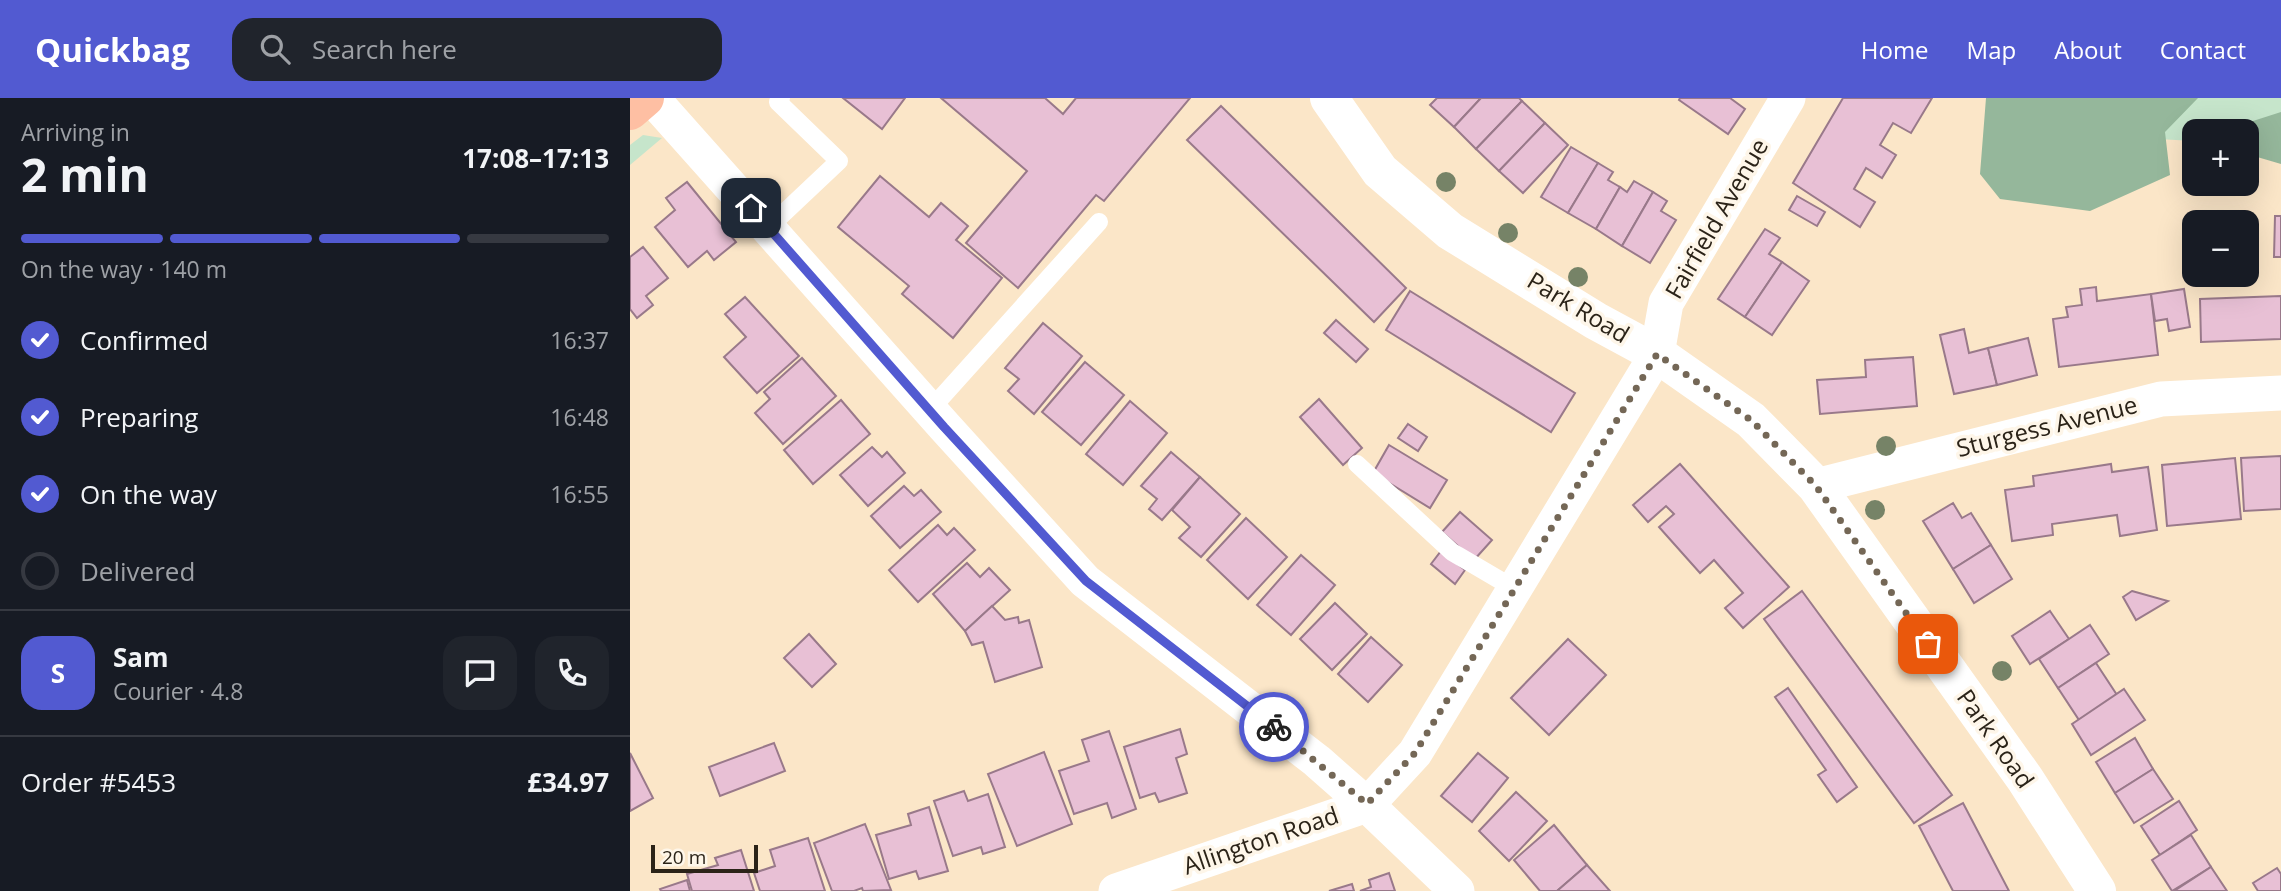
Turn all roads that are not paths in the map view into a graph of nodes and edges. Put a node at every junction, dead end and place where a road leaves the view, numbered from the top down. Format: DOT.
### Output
graph roads {
  1 [pos="645,98"];
  2 [pos="652,98"];
  3 [pos="781,98"];
  4 [pos="1329,98"];
  5 [pos="1788,98"];
  6 [pos="630,111"];
  7 [pos="1099,222"];
  8 [pos="769,227"];
  9 [pos="1657,354"];
  10 [pos="2281,393"];
  11 [pos="930,410"];
  12 [pos="1357,464"];
  13 [pos="1816,486"];
  14 [pos="1514,589"];
  15 [pos="1367,804"];
  16 [pos="1116,891"];
  17 [pos="1457,891"];
  18 [pos="2097,891"];
  1 -- 6 [label="highway"];
  2 -- 8 [label="street"];
  3 -- 8 [label="lane"];
  4 -- 9 [label="street, Park Road"];
  5 -- 9 [label="street, Fairfield Avenue"];
  7 -- 11 [label="lane"];
  8 -- 11 [label="street"];
  9 -- 13 [label="street, Park Road"];
  9 -- 14 [label="street, Fairfield Avenue"];
  10 -- 13 [label="street, Sturgess Avenue"];
  11 -- 15 [label="street"];
  12 -- 14 [label="lane"];
  13 -- 18 [label="street, Park Road"];
  14 -- 15 [label="street, Fairfield Avenue"];
  15 -- 16 [label="street, Allington Road"];
  15 -- 17 [label="street"];
}
